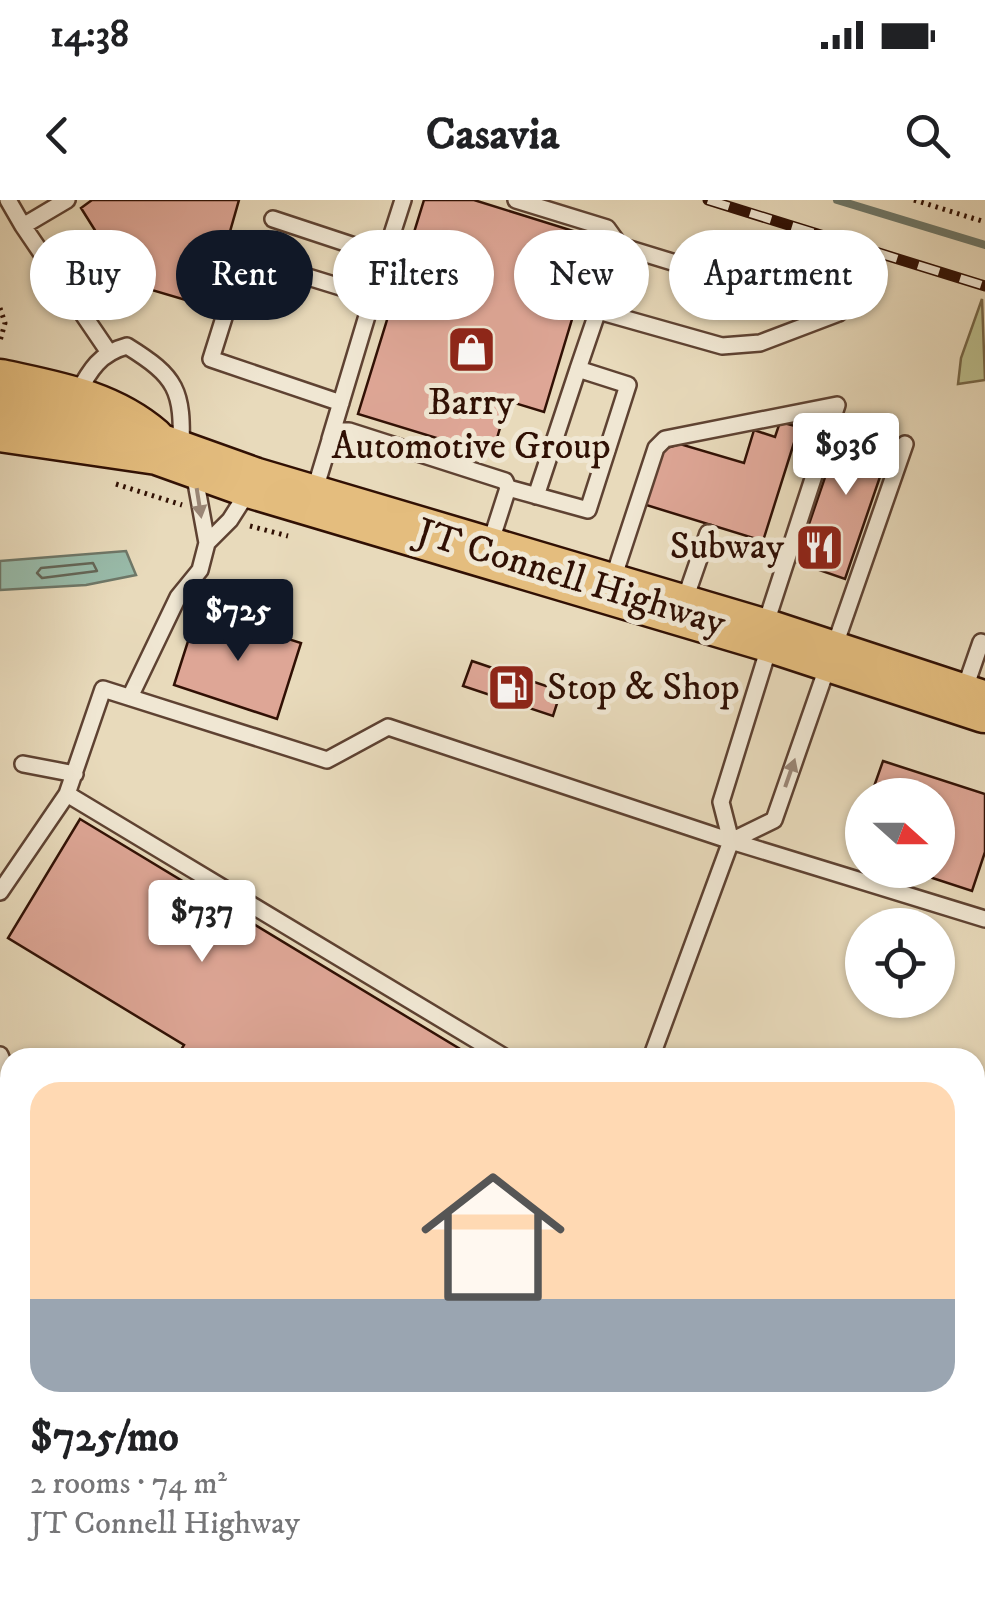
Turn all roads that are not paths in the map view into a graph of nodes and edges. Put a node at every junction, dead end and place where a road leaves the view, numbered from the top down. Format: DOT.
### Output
graph roads {
  1 [pos="8,200"];
  2 [pos="67,200"];
  3 [pos="403,200"];
  4 [pos="516,200"];
  5 [pos="274,219"];
  6 [pos="23,226"];
  7 [pos="393,230"];
  8 [pos="608,230"];
  9 [pos="333,239"];
  10 [pos="649,255"];
  11 [pos="333,285"];
  12 [pos="366,320"];
  13 [pos="595,320"];
  14 [pos="630,320"];
  15 [pos="108,351"];
  16 [pos="578,368"];
  17 [pos="0,385"];
  18 [pos="73,401"];
  19 [pos="341,403"];
  20 [pos="0,426"];
  21 [pos="330,440"];
  22 [pos="905,444"];
  23 [pos="177,456"];
  24 [pos="253,483"];
  25 [pos="508,488"];
  26 [pos="536,496"];
  27 [pos="312,500"];
  28 [pos="708,533"];
  29 [pos="207,543"];
  30 [pos="488,553"];
  31 [pos="610,589"];
  32 [pos="681,610"];
  33 [pos="767,636"];
  34 [pos="981,642"];
  35 [pos="829,657"];
  36 [pos="130,697"];
  37 [pos="973,704"];
  38 [pos="24,764"];
  39 [pos="75,774"];
  40 [pos="67,794"];
  41 [pos="730,841"];
  42 [pos="0,892"];
  43 [pos="985,918"];
  44 [pos="489,1048"];
  45 [pos="655,1048"];
  1 -- 6 [label="lane"];
  2 -- 6 [label="lane"];
  3 -- 7 [label="lane"];
  4 -- 8 [label="lane"];
  5 -- 9 [label="lane"];
  6 -- 15 [label="lane"];
  10 -- 14 [label="lane"];
  11 -- 19 [label="lane"];
  12 -- 19 [label="lane"];
  13 -- 16 [label="lane"];
  15 -- 18 [label="lane"];
  15 -- 23 [label="lane"];
  16 -- 26 [label="lane"];
  16 -- 26 [label="lane"];
  17 -- 18 [label="highway, JT Connell Highway"];
  18 -- 23 [label="highway, JT Connell Highway"];
  19 -- 21 [label="lane"];
  20 -- 23 [label="highway, JT Connell Highway"];
  21 -- 25 [label="lane"];
  21 -- 27 [label="lane"];
  22 -- 35 [label="lane"];
  23 -- 24 [label="highway, JT Connell Highway"];
  23 -- 29 [label="lane, one-way"];
  24 -- 27 [label="highway, JT Connell Highway"];
  24 -- 29 [label="lane"];
  25 -- 26 [label="lane"];
  25 -- 30 [label="lane"];
  27 -- 30 [label="highway, JT Connell Highway"];
  28 -- 32 [label="lane"];
  29 -- 36 [label="lane"];
  30 -- 31 [label="highway, JT Connell Highway"];
  31 -- 32 [label="highway, JT Connell Highway"];
  31 -- 33 [label="lane"];
  32 -- 33 [label="highway, JT Connell Highway"];
  33 -- 35 [label="highway, JT Connell Highway"];
  33 -- 41 [label="lane"];
  34 -- 37 [label="lane"];
  35 -- 37 [label="highway, JT Connell Highway"];
  41 -- 35 [label="lane, one-way"];
  36 -- 39 [label="lane"];
  36 -- 41 [label="lane"];
  38 -- 39 [label="lane"];
  39 -- 40 [label="lane"];
  40 -- 42 [label="lane"];
  40 -- 44 [label="lane"];
  41 -- 43 [label="lane"];
  41 -- 45 [label="lane"];
}
